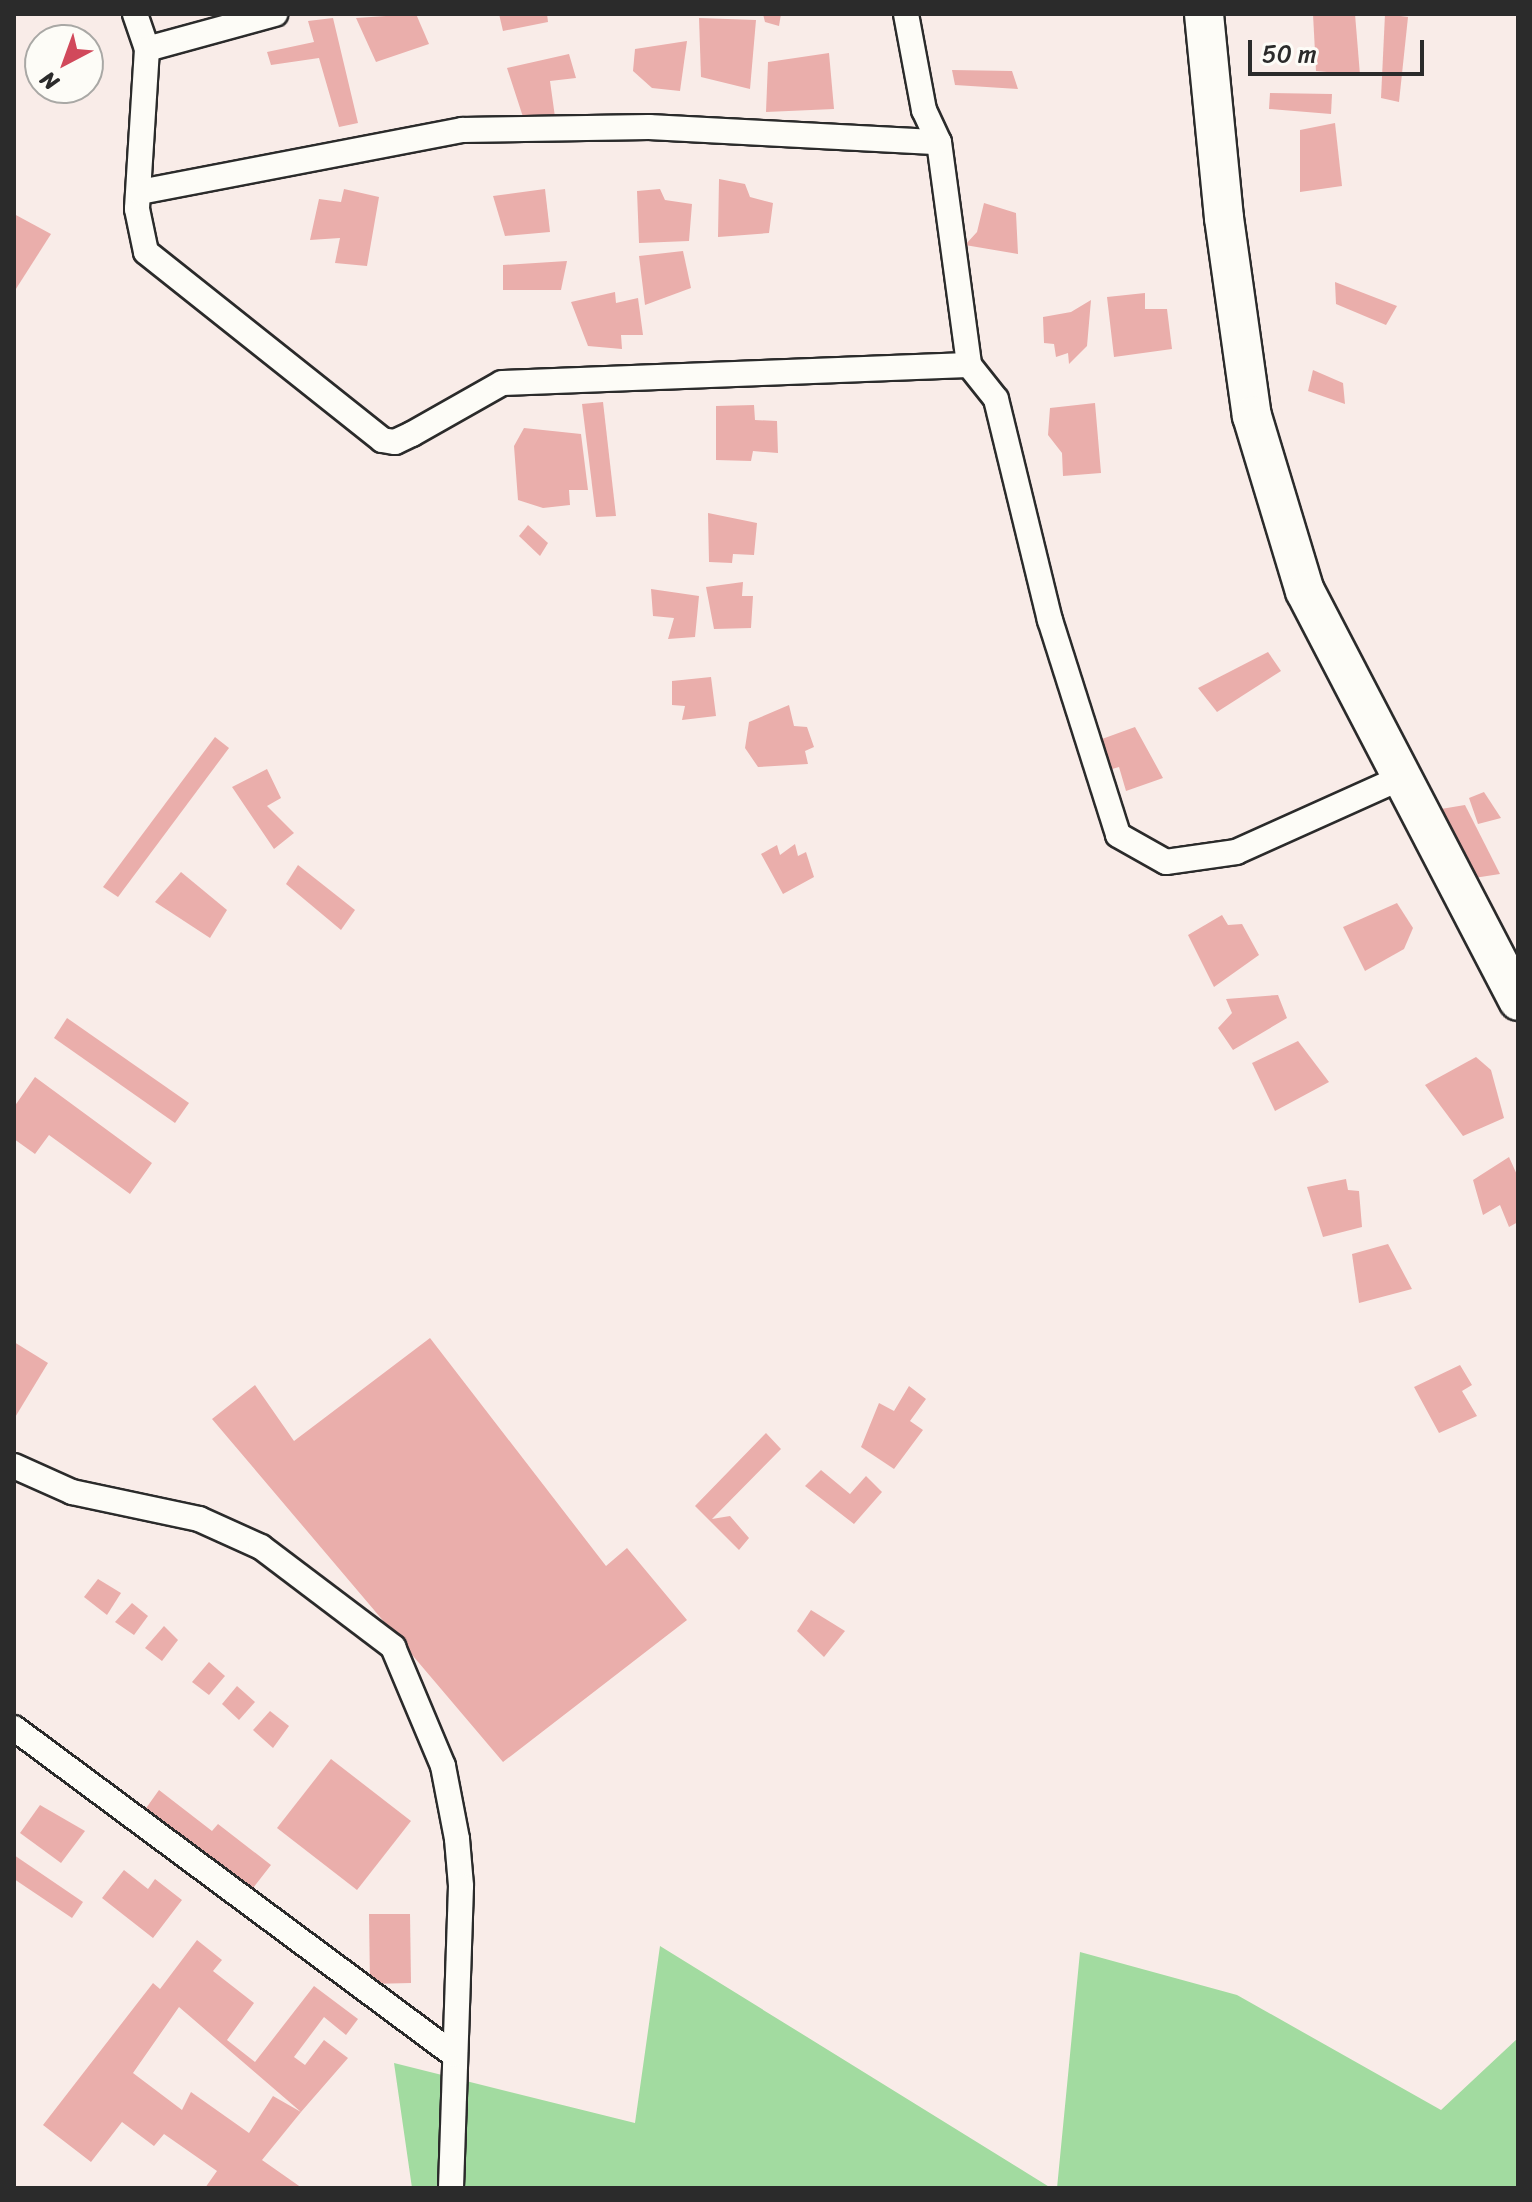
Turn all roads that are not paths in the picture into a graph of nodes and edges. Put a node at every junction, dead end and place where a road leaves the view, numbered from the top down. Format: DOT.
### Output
graph roads {
  1 [pos="135,14"];
  2 [pos="275,14"];
  3 [pos="906,14"];
  4 [pos="1204,14"];
  5 [pos="147,49"];
  6 [pos="939,142"];
  7 [pos="140,192"];
  8 [pos="969,365"];
  9 [pos="1401,778"];
  10 [pos="1518,1001"];
  11 [pos="14,1466"];
  12 [pos="14,1728"];
  13 [pos="453,2054"];
  14 [pos="451,2188"];
  1 -- 5 [label="street"];
  2 -- 5 [label="street"];
  3 -- 6 [label="street"];
  4 -- 9 [label="main road"];
  5 -- 7 [label="street"];
  6 -- 7 [label="street"];
  6 -- 8 [label="street"];
  7 -- 8 [label="street"];
  8 -- 9 [label="street"];
  9 -- 10 [label="main road"];
  11 -- 13 [label="street"];
  12 -- 13 [label="street"];
  13 -- 14 [label="street"];
}
